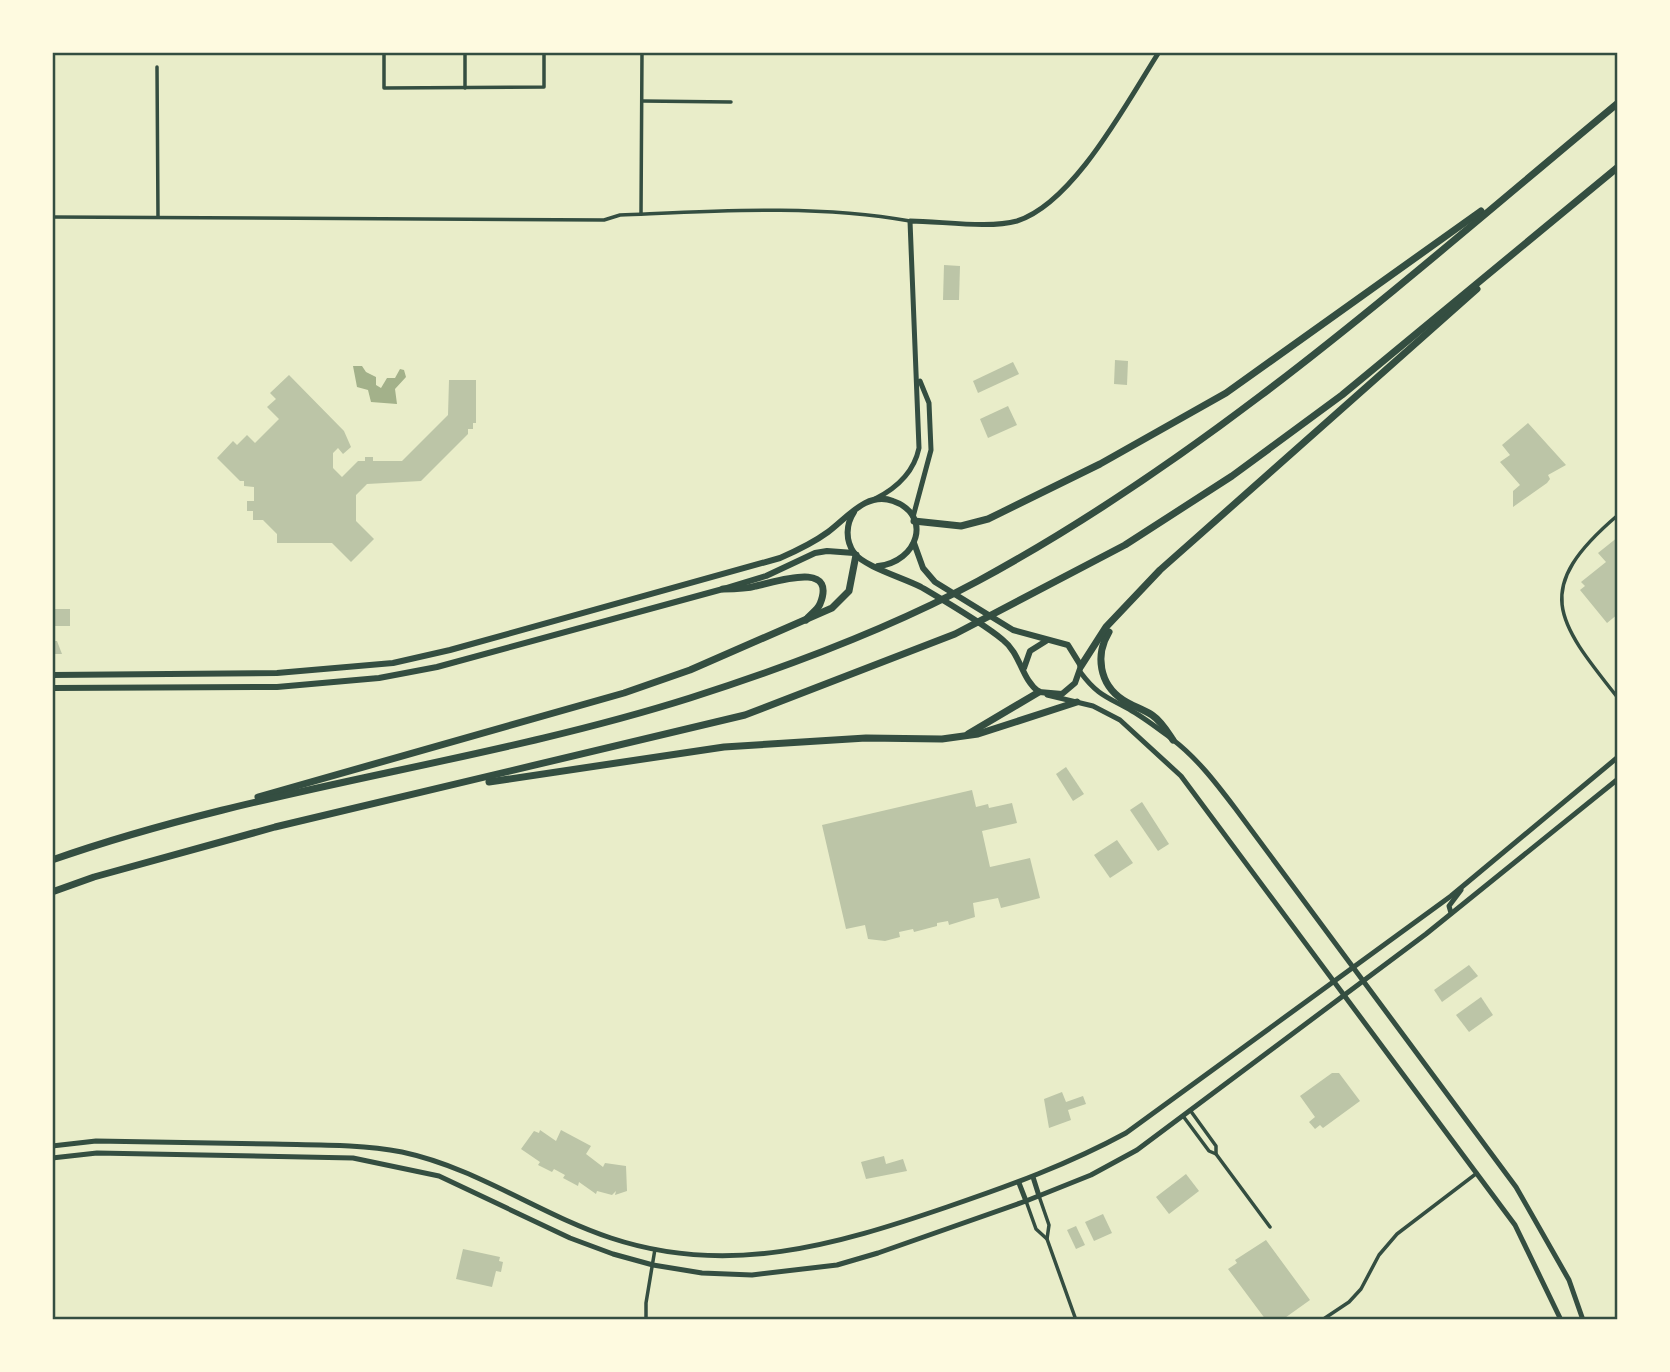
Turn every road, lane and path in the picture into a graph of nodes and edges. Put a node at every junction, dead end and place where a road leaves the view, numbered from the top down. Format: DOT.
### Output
graph roads {
  1 [pos="384,52"];
  2 [pos="466,52"];
  3 [pos="544,52"];
  4 [pos="642,52"];
  5 [pos="1159,52"];
  6 [pos="158,67"];
  7 [pos="465,88"];
  8 [pos="641,102"];
  9 [pos="731,102"];
  10 [pos="1618,103"];
  11 [pos="1618,167"];
  12 [pos="1524,181"];
  13 [pos="1580,199"];
  14 [pos="641,214"];
  15 [pos="52,217"];
  16 [pos="158,217"];
  17 [pos="910,221"];
  18 [pos="918,379"];
  19 [pos="875,499"];
  20 [pos="857,509"];
  21 [pos="1618,515"];
  22 [pos="913,519"];
  23 [pos="914,543"];
  24 [pos="855,554"];
  25 [pos="878,566"];
  26 [pos="723,589"];
  27 [pos="1128,602"];
  28 [pos="805,621"];
  29 [pos="1052,640"];
  30 [pos="1081,669"];
  31 [pos="1024,670"];
  32 [pos="52,675"];
  33 [pos="114,675"];
  34 [pos="52,688"];
  35 [pos="100,688"];
  36 [pos="1043,694"];
  37 [pos="1618,698"];
  38 [pos="1077,702"];
  39 [pos="968,735"];
  40 [pos="1173,740"];
  41 [pos="1618,757"];
  42 [pos="1618,779"];
  43 [pos="436,789"];
  44 [pos="225,810"];
  45 [pos="52,860"];
  46 [pos="1467,882"];
  47 [pos="52,892"];
  48 [pos="1451,914"];
  49 [pos="1352,968"];
  50 [pos="1336,981"];
  51 [pos="1362,981"];
  52 [pos="1345,993"];
  53 [pos="1190,1110"];
  54 [pos="1183,1116"];
  55 [pos="52,1146"];
  56 [pos="1216,1154"];
  57 [pos="52,1158"];
  58 [pos="1477,1173"];
  59 [pos="1033,1177"];
  60 [pos="1019,1183"];
  61 [pos="1039,1196"];
  62 [pos="1026,1201"];
  63 [pos="1270,1227"];
  64 [pos="1047,1239"];
  65 [pos="655,1249"];
  66 [pos="653,1265"];
  67 [pos="646,1320"];
  68 [pos="1076,1320"];
  69 [pos="1322,1320"];
  70 [pos="1561,1320"];
  71 [pos="1583,1320"];
  1 -- 7 [label="street"];
  2 -- 7 [label="street"];
  3 -- 7 [label="street"];
  4 -- 8 [label="street"];
  5 -- 17 [label="main road"];
  6 -- 16 [label="street"];
  8 -- 9 [label="street"];
  8 -- 14 [label="street"];
  10 -- 12 [label="highway"];
  11 -- 13 [label="highway"];
  12 -- 22 [label="highway"];
  12 -- 44 [label="highway"];
  13 -- 27 [label="highway"];
  13 -- 43 [label="highway"];
  14 -- 16 [label="street"];
  14 -- 17 [label="street"];
  15 -- 16 [label="street"];
  17 -- 18 [label="main road"];
  18 -- 19 [label="main road"];
  18 -- 22 [label="main road"];
  19 -- 20 [label="main road"];
  19 -- 22 [label="main road"];
  20 -- 24 [label="main road"];
  20 -- 33 [label="main road"];
  21 -- 37 [label="street"];
  22 -- 23 [label="main road"];
  23 -- 25 [label="main road"];
  23 -- 29 [label="main road"];
  24 -- 25 [label="main road"];
  24 -- 26 [label="main road"];
  24 -- 28 [label="highway"];
  25 -- 31 [label="main road"];
  26 -- 28 [label="highway"];
  26 -- 35 [label="main road"];
  27 -- 30 [label="highway"];
  27 -- 40 [label="highway"];
  28 -- 44 [label="highway"];
  29 -- 30 [label="main road"];
  29 -- 31 [label="main road"];
  30 -- 36 [label="main road"];
  30 -- 40 [label="main road"];
  31 -- 36 [label="main road"];
  32 -- 33 [label="main road"];
  33 -- 35 [label="main road"];
  34 -- 35 [label="main road"];
  36 -- 38 [label="main road"];
  36 -- 39 [label="highway"];
  38 -- 39 [label="highway"];
  38 -- 50 [label="main road"];
  39 -- 43 [label="highway"];
  40 -- 49 [label="main road"];
  41 -- 46 [label="main road"];
  42 -- 48 [label="main road"];
  43 -- 47 [label="highway"];
  44 -- 45 [label="highway"];
  46 -- 48 [label="main road"];
  46 -- 49 [label="main road"];
  48 -- 51 [label="main road"];
  49 -- 50 [label="main road"];
  49 -- 51 [label="main road"];
  50 -- 52 [label="main road"];
  50 -- 59 [label="main road"];
  51 -- 52 [label="main road"];
  51 -- 71 [label="main road"];
  52 -- 53 [label="main road"];
  52 -- 58 [label="main road"];
  53 -- 54 [label="main road"];
  53 -- 56 [label="street"];
  54 -- 56 [label="street"];
  54 -- 61 [label="main road"];
  55 -- 65 [label="main road"];
  56 -- 63 [label="street"];
  57 -- 66 [label="main road"];
  58 -- 69 [label="street"];
  58 -- 70 [label="main road"];
  59 -- 60 [label="main road"];
  59 -- 61 [label="main road"];
  60 -- 62 [label="main road"];
  60 -- 65 [label="main road"];
  61 -- 62 [label="main road"];
  61 -- 64 [label="street"];
  62 -- 64 [label="street"];
  62 -- 66 [label="main road"];
  64 -- 68 [label="street"];
  65 -- 66 [label="street"];
  66 -- 67 [label="street"];
}
